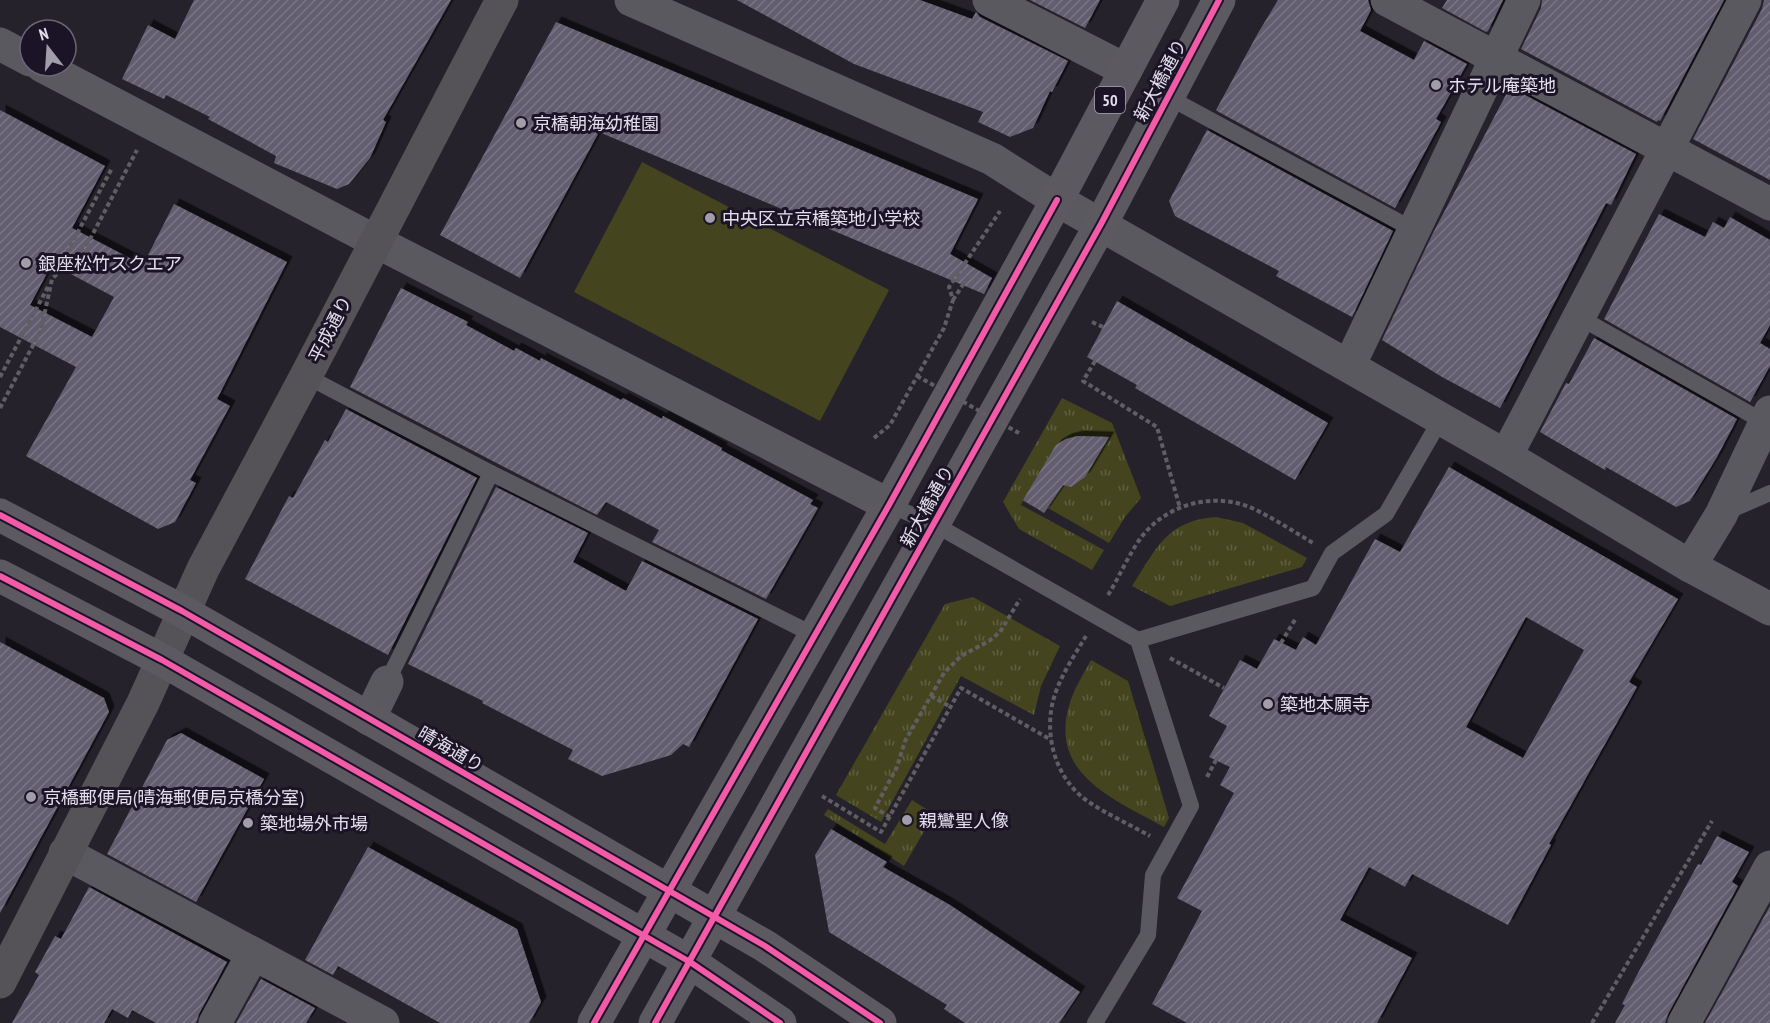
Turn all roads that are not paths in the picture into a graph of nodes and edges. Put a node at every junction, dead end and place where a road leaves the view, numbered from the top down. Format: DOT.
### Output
graph roads {
  1 [pos="502,0"];
  2 [pos="631,0"];
  3 [pos="989,0"];
  4 [pos="1162,0"];
  5 [pos="1219,0"];
  6 [pos="1387,0"];
  7 [pos="1524,0"];
  8 [pos="1745,0"];
  9 [pos="0,44"];
  10 [pos="18,54"];
  11 [pos="1496,58"];
  12 [pos="1126,70"];
  13 [pos="65,78"];
  14 [pos="1168,97"];
  15 [pos="1667,149"];
  16 [pos="1057,200"];
  17 [pos="1770,204"];
  18 [pos="1101,224"];
  19 [pos="1414,230"];
  20 [pos="375,241"];
  21 [pos="1579,317"];
  22 [pos="1349,366"];
  23 [pos="306,376"];
  24 [pos="1767,417"];
  25 [pos="1441,419"];
  26 [pos="1506,456"];
  27 [pos="491,473"];
  28 [pos="1770,492"];
  29 [pos="889,505"];
  30 [pos="1721,514"];
  31 [pos="0,515"];
  32 [pos="934,524"];
  33 [pos="1690,566"];
  34 [pos="0,576"];
  35 [pos="1770,609"];
  36 [pos="183,611"];
  37 [pos="814,635"];
  38 [pos="1138,640"];
  39 [pos="162,660"];
  40 [pos="387,682"];
  41 [pos="369,719"];
  42 [pos="65,854"];
  43 [pos="1770,867"];
  44 [pos="668,891"];
  45 [pos="715,918"];
  46 [pos="643,935"];
  47 [pos="253,954"];
  48 [pos="690,962"];
  49 [pos="0,982"];
  50 [pos="379,1022"];
  51 [pos="215,1023"];
  52 [pos="594,1023"];
  53 [pos="655,1023"];
  54 [pos="780,1023"];
  55 [pos="880,1023"];
  56 [pos="1095,1023"];
  57 [pos="1684,1023"];
  1 -- 20 [label="street, 平成通り"];
  2 -- 16 [label="street"];
  3 -- 12 [label="street"];
  4 -- 12 [label="main road, 新大橋通り / 50"];
  5 -- 14 [label="main road, 新大橋通り"];
  6 -- 11 [label="street"];
  7 -- 11 [label="street"];
  8 -- 15 [label="street"];
  9 -- 10 [label="street"];
  11 -- 15 [label="street"];
  11 -- 19 [label="street"];
  12 -- 16 [label="main road, 新大橋通り / 50"];
  13 -- 20 [label="street"];
  14 -- 18 [label="main road, 新大橋通り"];
  14 -- 19 [label="lane"];
  15 -- 17 [label="street"];
  15 -- 21 [label="street"];
  16 -- 18 [label="street"];
  16 -- 29 [label="main road, 新大橋通り / 50"];
  18 -- 22 [label="street"];
  18 -- 32 [label="main road, 新大橋通り"];
  19 -- 22 [label="street"];
  20 -- 23 [label="street, 平成通り"];
  20 -- 29 [label="street"];
  21 -- 24 [label="lane"];
  21 -- 26 [label="street"];
  22 -- 25 [label="street"];
  23 -- 27 [label="lane"];
  23 -- 36 [label="street, 平成通り"];
  24 -- 30 [label="street"];
  25 -- 26 [label="street"];
  25 -- 38 [label="lane"];
  26 -- 33 [label="street"];
  27 -- 37 [label="lane"];
  27 -- 40 [label="lane"];
  28 -- 30 [label="lane"];
  29 -- 32 [label="lane"];
  29 -- 37 [label="main road, 新大橋通り / 50"];
  30 -- 33 [label="street"];
  31 -- 36 [label="main road, 晴海通り"];
  32 -- 38 [label="lane"];
  32 -- 45 [label="main road, 新大橋通り"];
  33 -- 35 [label="street"];
  34 -- 39 [label="main road"];
  36 -- 39 [label="street, 平成通り"];
  36 -- 41 [label="main road, 晴海通り"];
  37 -- 44 [label="main road, 新大橋通り / 50"];
  38 -- 56 [label="lane"];
  39 -- 42 [label="street, 平成通り"];
  39 -- 46 [label="main road"];
  40 -- 41 [label="street"];
  41 -- 44 [label="main road, 晴海通り"];
  42 -- 47 [label="street"];
  42 -- 49 [label="street, 平成通り"];
  43 -- 57 [label="street"];
  44 -- 45 [label="main road, 晴海通り"];
  44 -- 46 [label="main road, 新大橋通り / 50"];
  45 -- 48 [label="main road, 新大橋通り"];
  45 -- 55 [label="main road, 晴海通り"];
  46 -- 48 [label="main road"];
  46 -- 52 [label="main road, 新大橋通り / 50"];
  47 -- 50 [label="street"];
  47 -- 51 [label="street"];
  48 -- 53 [label="main road, 新大橋通り"];
  48 -- 54 [label="main road"];
}
